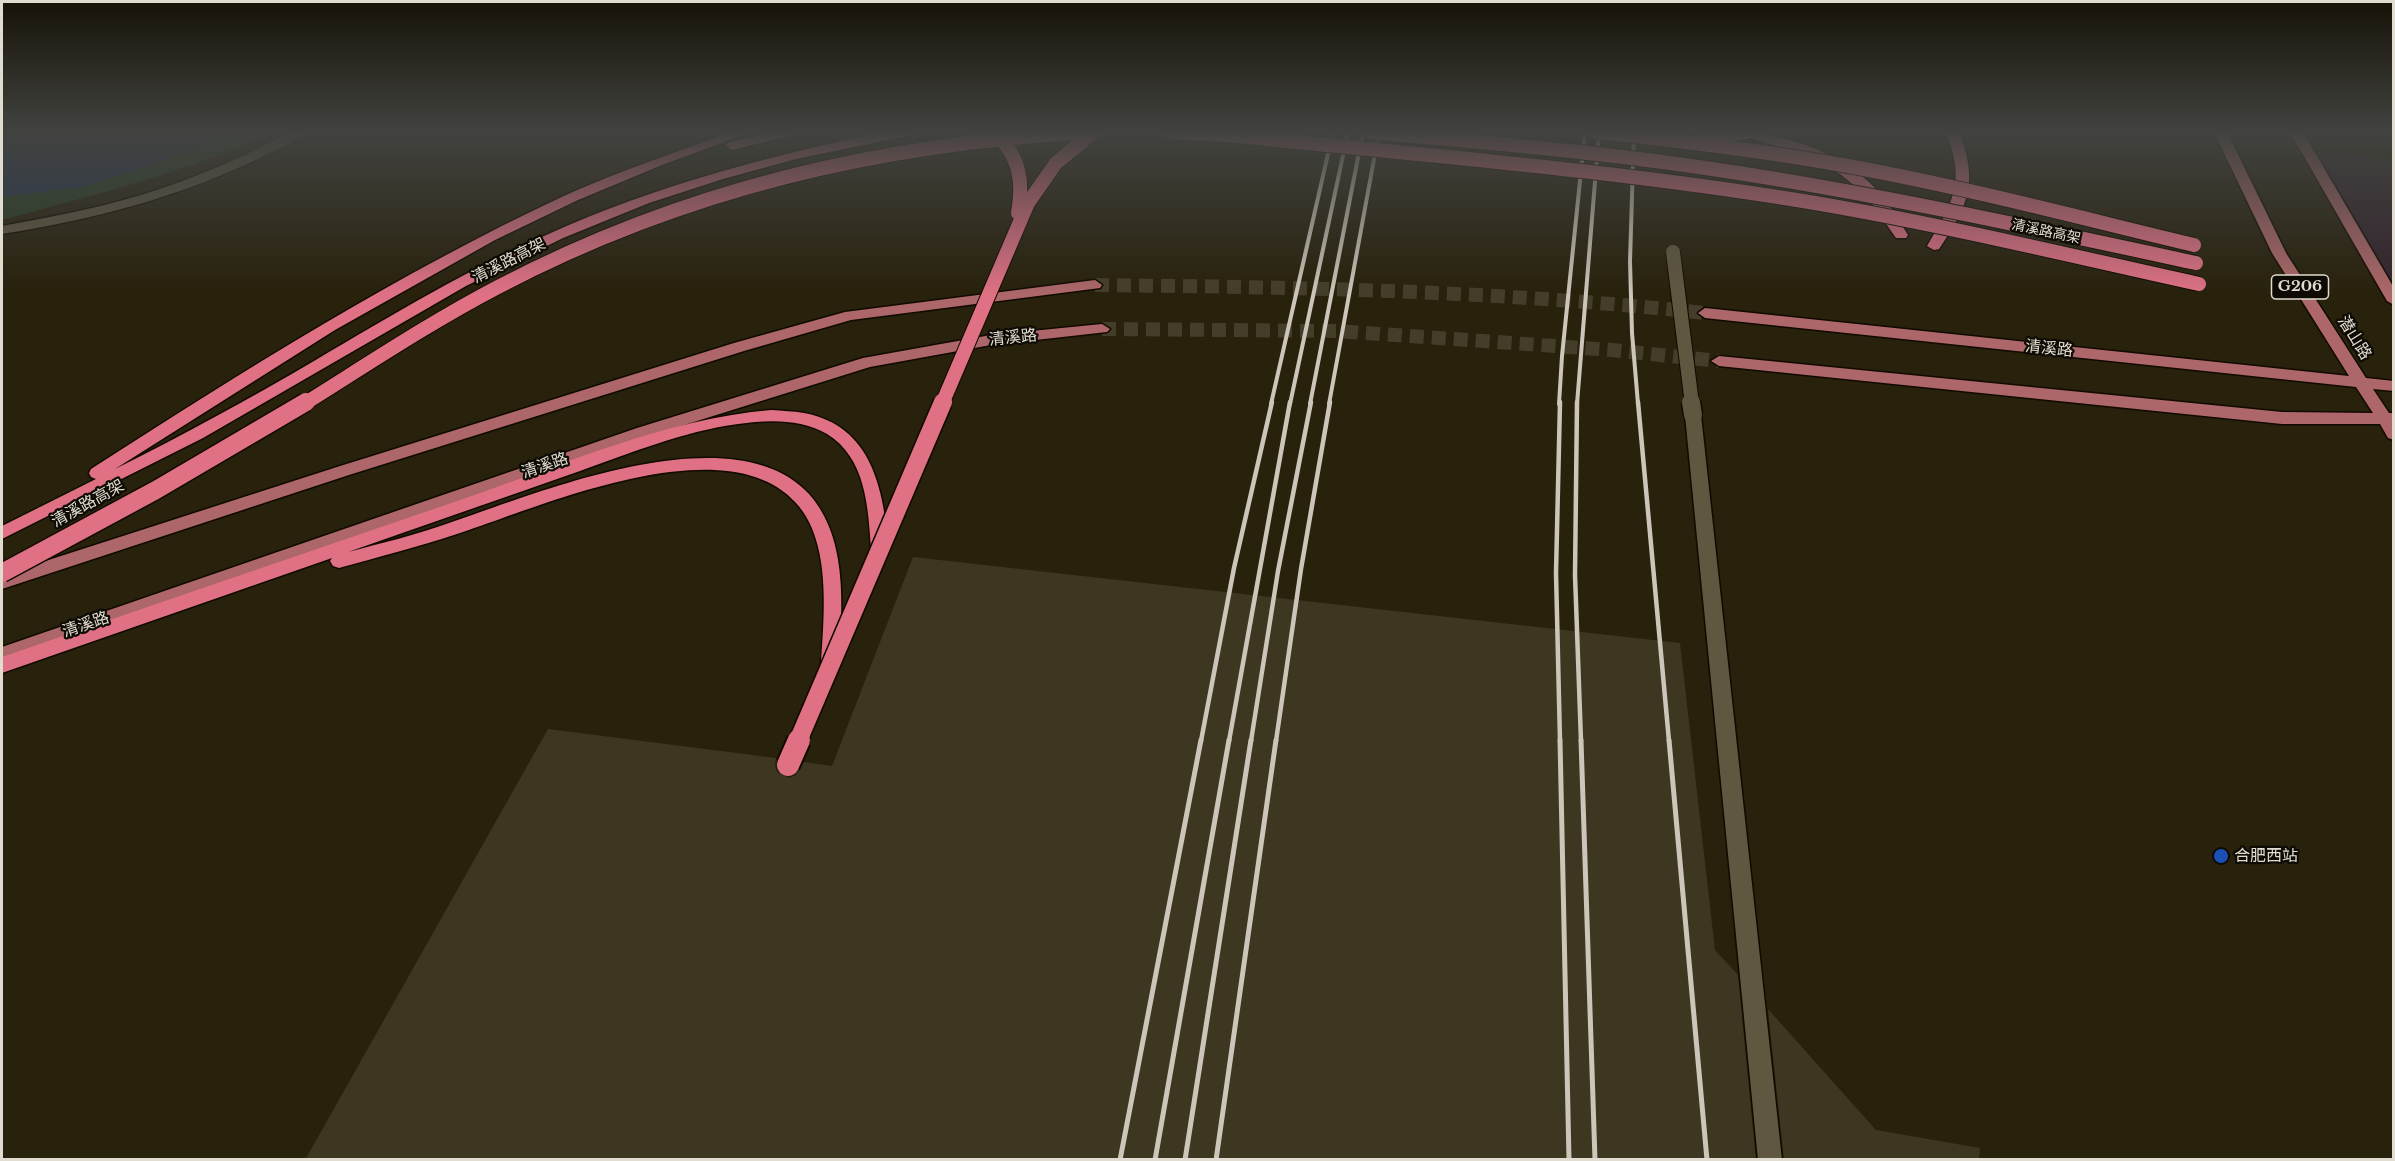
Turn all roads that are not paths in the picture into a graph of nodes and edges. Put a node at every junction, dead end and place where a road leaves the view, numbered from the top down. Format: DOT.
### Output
graph roads {
  1 [pos="179,186"];
  2 [pos="598,186"];
  3 [pos="688,186"];
  4 [pos="750,186"];
  5 [pos="1021,186"];
  6 [pos="1038,186"];
  7 [pos="1694,186"];
  8 [pos="1817,186"];
  9 [pos="1865,186"];
  10 [pos="1944,186"];
  11 [pos="1962,186"];
  12 [pos="2246,186"];
  13 [pos="2327,186"];
  14 [pos="2,230"];
  15 [pos="1901,235"];
  16 [pos="2194,245"];
  17 [pos="1935,246"];
  18 [pos="1673,252"];
  19 [pos="2196,263"];
  20 [pos="2199,284"];
  21 [pos="1095,285"];
  22 [pos="2394,301"];
  23 [pos="1705,313"];
  24 [pos="1102,329"];
  25 [pos="1719,361"];
  26 [pos="2361,382"];
  27 [pos="2394,386"];
  28 [pos="2389,418"];
  29 [pos="2394,434"];
  30 [pos="5,531"];
  31 [pos="880,548"];
  32 [pos="2,573"];
  33 [pos="2,582"];
  34 [pos="178,606"];
  35 [pos="2,654"];
  36 [pos="2,665"];
  37 [pos="830,666"];
  38 [pos="1770,1160"];
  1 -- 14 [label="street"];
  2 -- 30 [label="highway"];
  3 -- 30 [label="highway, 清溪路高架"];
  4 -- 32 [label="highway, 清溪路高架, bridge"];
  5 -- 37 [label="highway, bridge"];
  6 -- 31 [label="highway, bridge"];
  7 -- 20 [label="highway, 清溪路高架, bridge"];
  8 -- 19 [label="highway, 清溪路高架, bridge"];
  9 -- 15 [label="highway, bridge"];
  10 -- 16 [label="highway, bridge"];
  11 -- 17 [label="highway, bridge"];
  12 -- 26 [label="main road, 潜山路 / G206"];
  13 -- 22 [label="main road"];
  18 -- 38 [label="street, bridge"];
  21 -- 33 [label="main road"];
  23 -- 26 [label="main road, 清溪路"];
  24 -- 35 [label="main road, 清溪路"];
  25 -- 28 [label="main road"];
  26 -- 27 [label="main road, 清溪路"];
  26 -- 28 [label="main road, 潜山路 / G206"];
  28 -- 29 [label="main road, 潜山路 / G206"];
  31 -- 34 [label="highway"];
  31 -- 37 [label="highway, bridge"];
  34 -- 36 [label="highway"];
  34 -- 37 [label="highway"];
}
